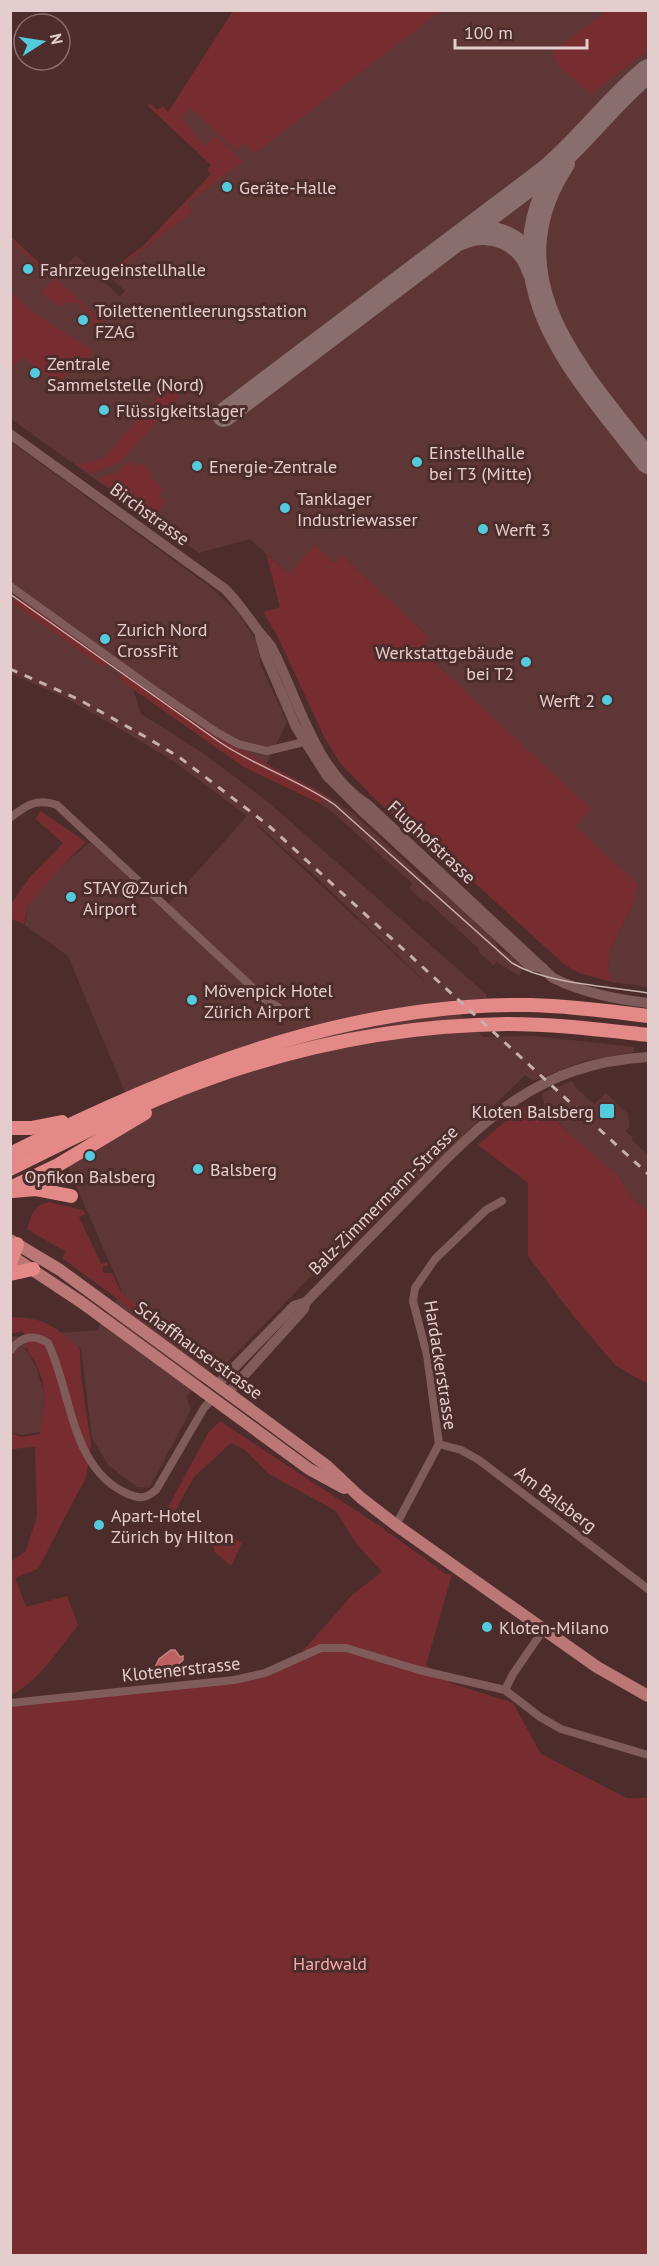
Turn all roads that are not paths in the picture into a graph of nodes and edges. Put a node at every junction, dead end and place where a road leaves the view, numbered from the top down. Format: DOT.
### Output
graph roads {
  1 [pos="10,434"];
  2 [pos="12,589"];
  3 [pos="309,741"];
  4 [pos="10,819"];
  5 [pos="648,1004"];
  6 [pos="278,1007"];
  7 [pos="648,1016"];
  8 [pos="648,1035"];
  9 [pos="648,1057"];
  10 [pos="196,1084"];
  11 [pos="87,1116"];
  12 [pos="10,1128"];
  13 [pos="10,1154"];
  14 [pos="58,1165"];
  15 [pos="10,1169"];
  16 [pos="10,1190"];
  17 [pos="502,1201"];
  18 [pos="12,1251"];
  19 [pos="33,1269"];
  20 [pos="10,1274"];
  21 [pos="306,1302"];
  22 [pos="11,1350"];
  23 [pos="217,1385"];
  24 [pos="228,1393"];
  25 [pos="212,1399"];
  26 [pos="439,1444"];
  27 [pos="361,1498"];
  28 [pos="396,1525"];
  29 [pos="648,1589"];
  30 [pos="544,1629"];
  31 [pos="505,1690"];
  32 [pos="648,1696"];
  33 [pos="10,1704"];
  34 [pos="648,1755"];
  1 -- 3 [label="main road, Birchstrasse"];
  2 -- 3 [label="street"];
  3 -- 5 [label="main road, Flughofstrasse"];
  4 -- 6 [label="street"];
  7 -- 11 [label="highway"];
  8 -- 10 [label="highway"];
  9 -- 21 [label="main road, Balz-Zimmermann-Strasse"];
  10 -- 14 [label="highway"];
  10 -- 15 [label="highway"];
  11 -- 12 [label="highway"];
  11 -- 13 [label="highway"];
  14 -- 16 [label="highway"];
  14 -- 16 [label="highway"];
  17 -- 26 [label="street, Hardackerstrasse"];
  18 -- 19 [label="main road, Schaffhauserstrasse"];
  18 -- 23 [label="main road, Schaffhauserstrasse"];
  19 -- 20 [label="highway"];
  19 -- 25 [label="main road, Schaffhauserstrasse"];
  21 -- 23 [label="main road, Balz-Zimmermann-Strasse"];
  21 -- 24 [label="main road, Balz-Zimmermann-Strasse"];
  22 -- 25 [label="street"];
  23 -- 24 [label="main road, Schaffhauserstrasse"];
  23 -- 25 [label="main road"];
  24 -- 25 [label="main road"];
  24 -- 27 [label="main road, Schaffhauserstrasse"];
  25 -- 27 [label="main road, Schaffhauserstrasse"];
  26 -- 28 [label="street, Hardackerstrasse"];
  26 -- 29 [label="street, Am Balsberg"];
  27 -- 28 [label="main road, Schaffhauserstrasse"];
  28 -- 30 [label="main road, Schaffhauserstrasse"];
  30 -- 31 [label="street"];
  30 -- 32 [label="main road, Schaffhauserstrasse"];
  31 -- 33 [label="street, Klotenerstrasse"];
  31 -- 34 [label="street"];
}
